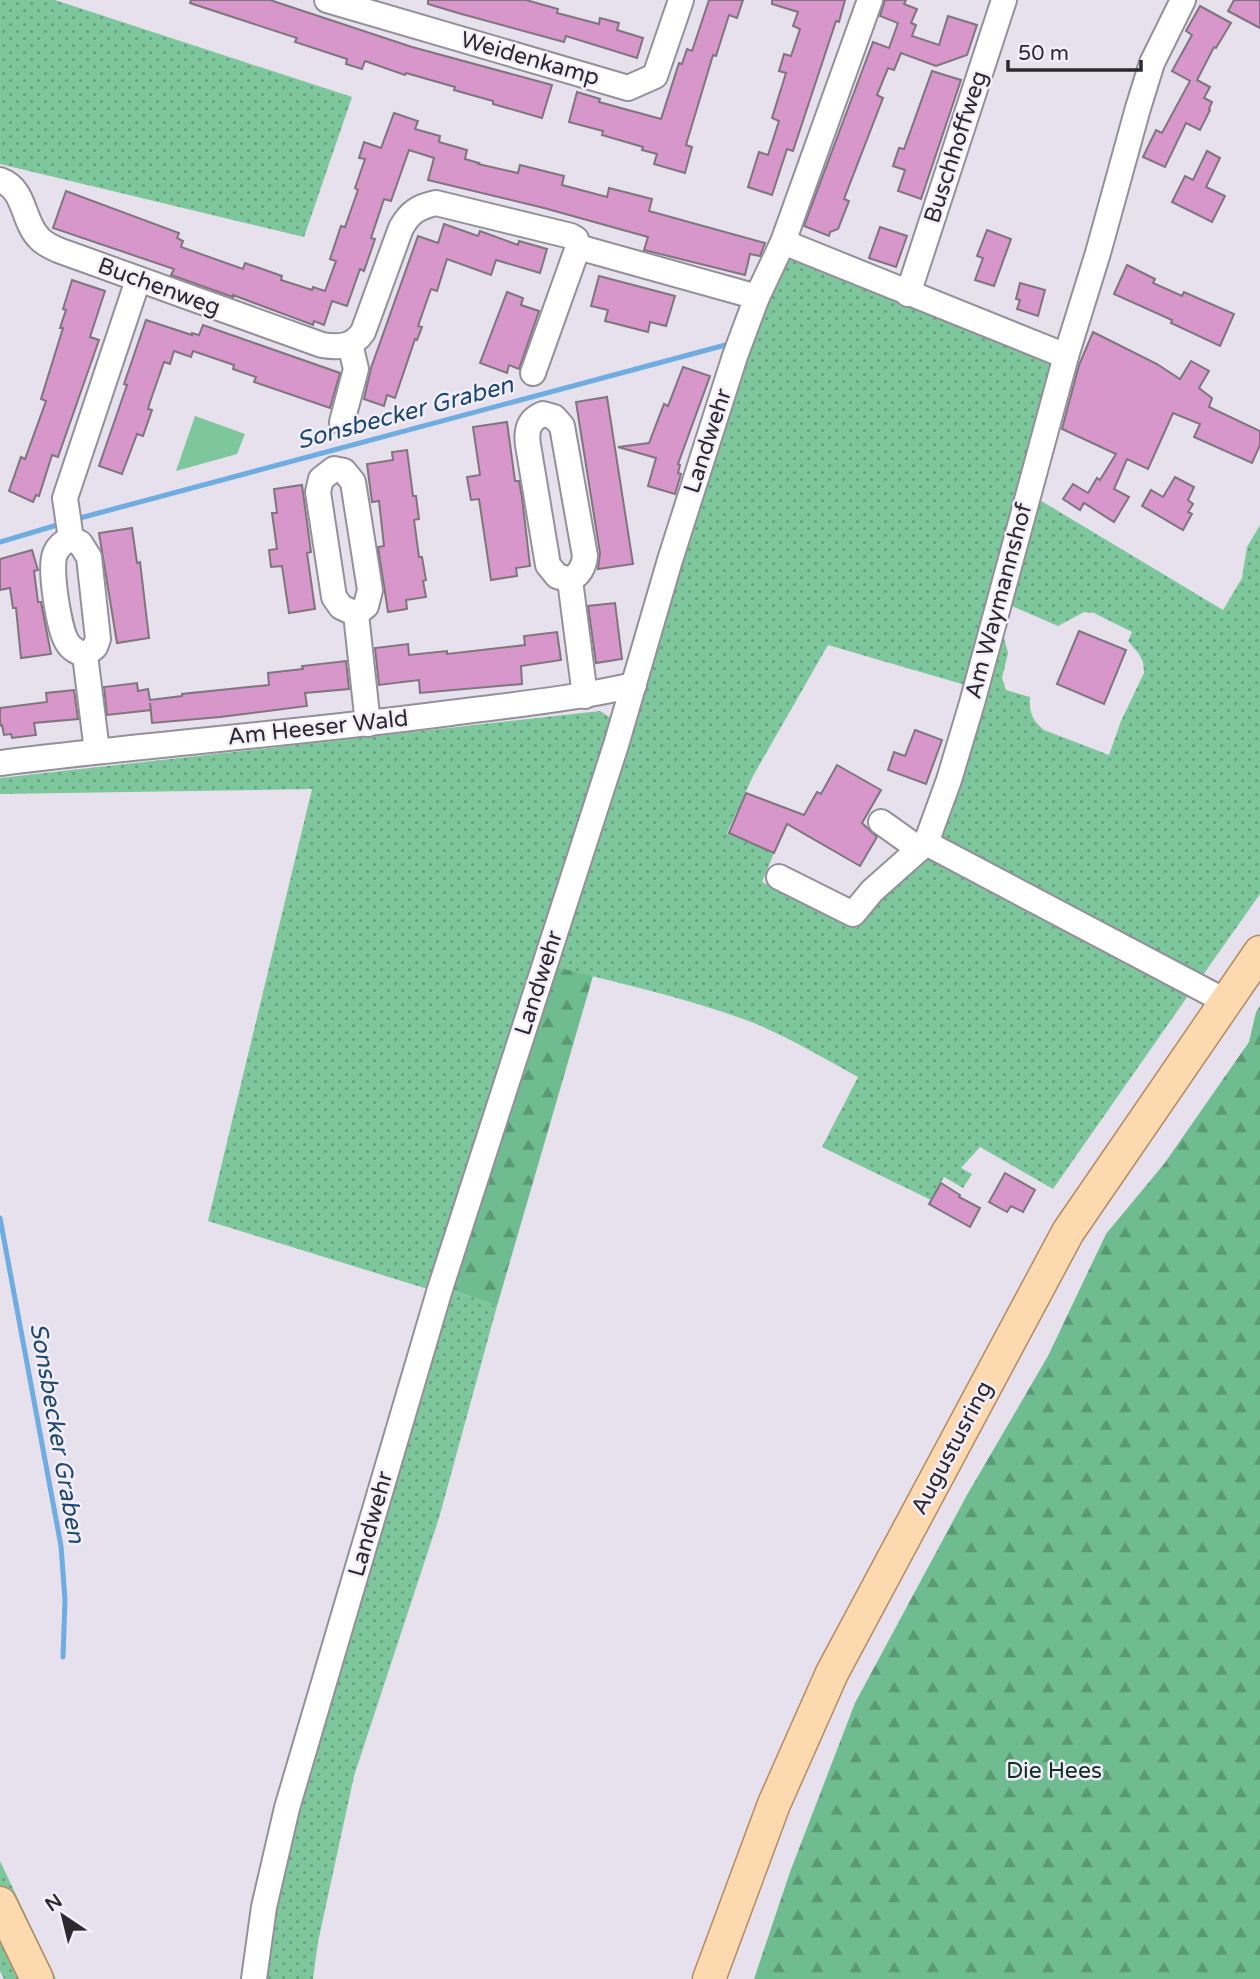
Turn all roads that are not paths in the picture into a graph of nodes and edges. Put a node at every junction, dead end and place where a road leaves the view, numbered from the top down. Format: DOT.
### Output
graph roads {
  1 [pos="327,0"];
  2 [pos="681,0"];
  3 [pos="870,0"];
  4 [pos="1004,0"];
  5 [pos="1183,0"];
  6 [pos="0,180"];
  7 [pos="783,242"];
  8 [pos="578,247"];
  9 [pos="138,279"];
  10 [pos="908,294"];
  11 [pos="757,297"];
  12 [pos="350,344"];
  13 [pos="1066,356"];
  14 [pos="533,373"];
  15 [pos="342,422"];
  16 [pos="71,539"];
  17 [pos="570,580"];
  18 [pos="356,614"];
  19 [pos="85,654"];
  20 [pos="634,685"];
  21 [pos="585,696"];
  22 [pos="368,724"];
  23 [pos="97,751"];
  24 [pos="0,763"];
  25 [pos="881,822"];
  26 [pos="923,846"];
  27 [pos="779,877"];
  28 [pos="1260,952"];
  29 [pos="1225,1001"];
  30 [pos="0,1903"];
  31 [pos="37,1979"];
  32 [pos="254,1979"];
  33 [pos="709,1979"];
  1 -- 2 [label="street, Weidenkamp"];
  3 -- 7 [label="street, Landwehr"];
  4 -- 10 [label="street, Buschhoffweg"];
  5 -- 13 [label="street, Am Waymannshof"];
  6 -- 9 [label="street, Buchenweg"];
  7 -- 10 [label="street"];
  7 -- 11 [label="street, Landwehr"];
  8 -- 11 [label="street"];
  8 -- 12 [label="street"];
  8 -- 14 [label="street"];
  9 -- 12 [label="street, Buchenweg"];
  9 -- 16 [label="street"];
  10 -- 13 [label="street"];
  11 -- 20 [label="street, Landwehr"];
  12 -- 15 [label="street"];
  13 -- 26 [label="street, Am Waymannshof"];
  16 -- 19 [label="street"];
  16 -- 19 [label="street"];
  17 -- 17 [label="street"];
  17 -- 21 [label="street"];
  18 -- 18 [label="street"];
  18 -- 22 [label="street"];
  19 -- 23 [label="street"];
  20 -- 21 [label="street, Am Heeser Wald"];
  20 -- 32 [label="street, Landwehr"];
  21 -- 22 [label="street, Am Heeser Wald"];
  22 -- 23 [label="street, Am Heeser Wald"];
  23 -- 24 [label="street, Am Heeser Wald"];
  25 -- 26 [label="street"];
  26 -- 27 [label="street"];
  26 -- 29 [label="street"];
  28 -- 29 [label="main road, Augustusring"];
  29 -- 33 [label="main road, Augustusring"];
  30 -- 31 [label="main road"];
}
